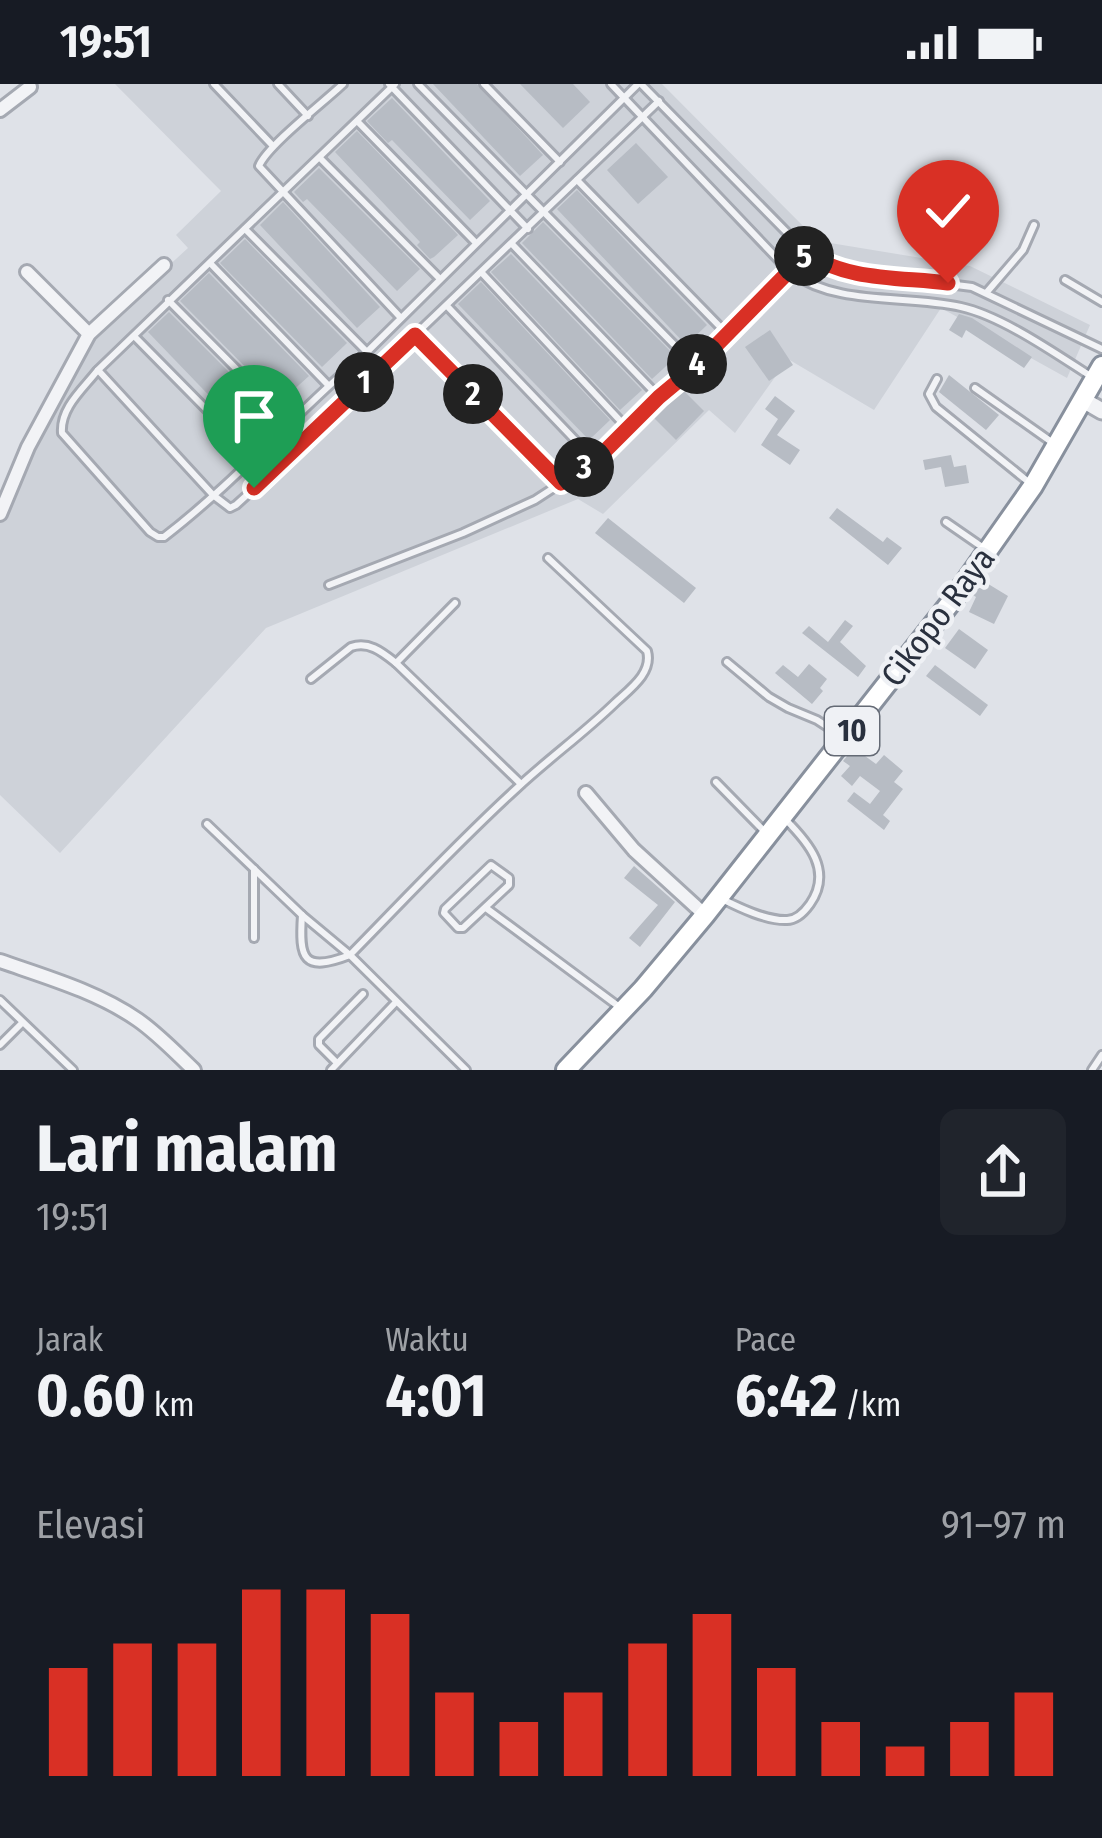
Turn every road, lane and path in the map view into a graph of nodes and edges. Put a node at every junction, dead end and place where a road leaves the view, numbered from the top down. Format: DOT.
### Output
graph roads {
  1 [pos="214,84"];
  2 [pos="278,84"];
  3 [pos="343,84"];
  4 [pos="418,84"];
  5 [pos="484,84"];
  6 [pos="611,84"];
  7 [pos="639,84"];
  8 [pos="392,85"];
  9 [pos="31,87"];
  10 [pos="625,98"];
  11 [pos="659,101"];
  12 [pos="0,110"];
  13 [pos="308,116"];
  14 [pos="644,116"];
  15 [pos="358,122"];
  16 [pos="273,146"];
  17 [pos="320,158"];
  18 [pos="560,162"];
  19 [pos="577,180"];
  20 [pos="283,191"];
  21 [pos="526,194"];
  22 [pos="510,210"];
  23 [pos="545,213"];
  24 [pos="1034,225"];
  25 [pos="245,229"];
  26 [pos="528,229"];
  27 [pos="476,243"];
  28 [pos="512,244"];
  29 [pos="807,253"];
  30 [pos="209,263"];
  31 [pos="164,265"];
  32 [pos="27,272"];
  33 [pos="481,272"];
  34 [pos="790,272"];
  35 [pos="440,279"];
  36 [pos="1065,280"];
  37 [pos="987,292"];
  38 [pos="168,300"];
  39 [pos="1102,302"];
  40 [pos="447,306"];
  41 [pos="401,318"];
  42 [pos="89,334"];
  43 [pos="727,334"];
  44 [pos="415,335"];
  45 [pos="134,337"];
  46 [pos="1102,349"];
  47 [pos="368,352"];
  48 [pos="695,367"];
  49 [pos="98,370"];
  50 [pos="1098,373"];
  51 [pos="937,379"];
  52 [pos="328,385"];
  53 [pos="975,388"];
  54 [pos="659,397"];
  55 [pos="1082,400"];
  56 [pos="1102,411"];
  57 [pos="289,422"];
  58 [pos="627,428"];
  59 [pos="305,438"];
  60 [pos="1056,446"];
  61 [pos="253,459"];
  62 [pos="595,461"];
  63 [pos="270,474"];
  64 [pos="561,483"];
  65 [pos="6,484"];
  66 [pos="1034,486"];
  67 [pos="213,495"];
  68 [pos="0,514"];
  69 [pos="946,522"];
  70 [pos="988,551"];
  71 [pos="548,558"];
  72 [pos="329,585"];
  73 [pos="455,603"];
  74 [pos="727,662"];
  75 [pos="396,663"];
  76 [pos="311,680"];
  77 [pos="846,739"];
  78 [pos="716,782"];
  79 [pos="521,784"];
  80 [pos="586,793"];
  81 [pos="783,817"];
  82 [pos="207,824"];
  83 [pos="768,835"];
  84 [pos="254,869"];
  85 [pos="719,898"];
  86 [pos="486,908"];
  87 [pos="302,915"];
  88 [pos="705,915"];
  89 [pos="254,938"];
  90 [pos="350,955"];
  91 [pos="0,961"];
  92 [pos="363,994"];
  93 [pos="0,1000"];
  94 [pos="395,1002"];
  95 [pos="623,1010"];
  96 [pos="22,1023"];
  97 [pos="0,1045"];
  98 [pos="1102,1055"];
  99 [pos="334,1067"];
  100 [pos="74,1070"];
  101 [pos="194,1070"];
  102 [pos="466,1070"];
  103 [pos="566,1070"];
  104 [pos="1092,1070"];
  1 -- 16 [label="lane"];
  2 -- 13 [label="lane"];
  3 -- 13 [label="lane"];
  4 -- 21 [label="lane"];
  5 -- 18 [label="lane"];
  6 -- 10 [label="lane"];
  7 -- 10 [label="lane"];
  7 -- 11 [label="lane"];
  8 -- 15 [label="lane"];
  8 -- 22 [label="lane"];
  9 -- 12 [label="street"];
  10 -- 14 [label="lane"];
  10 -- 18 [label="lane"];
  11 -- 14 [label="lane"];
  11 -- 29 [label="lane"];
  13 -- 16 [label="lane"];
  14 -- 19 [label="lane"];
  14 -- 34 [label="lane"];
  15 -- 17 [label="lane"];
  15 -- 27 [label="lane"];
  16 -- 20 [label="lane"];
  17 -- 20 [label="lane"];
  17 -- 35 [label="lane"];
  18 -- 21 [label="lane"];
  19 -- 23 [label="lane"];
  19 -- 43 [label="lane"];
  20 -- 25 [label="lane"];
  20 -- 41 [label="lane"];
  21 -- 22 [label="lane"];
  21 -- 23 [label="lane"];
  22 -- 26 [label="lane"];
  22 -- 27 [label="lane"];
  23 -- 26 [label="lane"];
  23 -- 48 [label="lane"];
  24 -- 37 [label="lane"];
  25 -- 30 [label="lane"];
  25 -- 47 [label="lane"];
  26 -- 28 [label="lane"];
  27 -- 35 [label="lane"];
  28 -- 33 [label="lane"];
  28 -- 54 [label="lane"];
  29 -- 34 [label="lane"];
  29 -- 37 [label="lane"];
  30 -- 38 [label="lane"];
  30 -- 52 [label="lane"];
  31 -- 42 [label="street"];
  32 -- 42 [label="street"];
  33 -- 40 [label="lane"];
  33 -- 58 [label="lane"];
  34 -- 43 [label="lane"];
  34 -- 50 [label="lane"];
  35 -- 41 [label="lane"];
  36 -- 39 [label="lane"];
  37 -- 46 [label="lane"];
  38 -- 45 [label="lane"];
  38 -- 57 [label="lane"];
  40 -- 44 [label="lane"];
  40 -- 62 [label="lane"];
  41 -- 47 [label="lane"];
  42 -- 65 [label="street"];
  43 -- 48 [label="lane"];
  44 -- 59 [label="lane"];
  44 -- 64 [label="lane"];
  45 -- 49 [label="lane"];
  45 -- 61 [label="lane"];
  47 -- 52 [label="lane"];
  48 -- 54 [label="lane"];
  49 -- 67 [label="lane"];
  49 -- 67 [label="lane"];
  50 -- 55 [label="highway, Cikopo Raya / 10"];
  51 -- 66 [label="lane"];
  52 -- 57 [label="lane"];
  53 -- 60 [label="lane"];
  54 -- 58 [label="lane"];
  55 -- 56 [label="street"];
  55 -- 60 [label="highway, Cikopo Raya / 10"];
  57 -- 59 [label="lane"];
  57 -- 61 [label="lane"];
  58 -- 62 [label="lane"];
  59 -- 63 [label="lane"];
  60 -- 66 [label="highway, Cikopo Raya / 10"];
  61 -- 63 [label="lane"];
  61 -- 67 [label="lane"];
  62 -- 64 [label="lane"];
  63 -- 67 [label="lane"];
  64 -- 72 [label="lane"];
  65 -- 68 [label="street"];
  66 -- 70 [label="highway, Cikopo Raya / 10"];
  69 -- 70 [label="lane"];
  70 -- 77 [label="highway, Cikopo Raya / 10"];
  71 -- 79 [label="lane"];
  73 -- 75 [label="lane"];
  74 -- 77 [label="lane"];
  75 -- 76 [label="lane"];
  75 -- 79 [label="lane"];
  77 -- 81 [label="highway, Cikopo Raya / 10"];
  78 -- 83 [label="lane"];
  79 -- 90 [label="lane"];
  80 -- 88 [label="street"];
  81 -- 83 [label="highway, Cikopo Raya / 10"];
  81 -- 85 [label="lane"];
  82 -- 84 [label="lane"];
  83 -- 85 [label="highway, Cikopo Raya / 10"];
  84 -- 87 [label="lane"];
  84 -- 89 [label="lane"];
  85 -- 88 [label="highway, Cikopo Raya / 10"];
  86 -- 86 [label="lane"];
  86 -- 95 [label="lane"];
  87 -- 90 [label="lane"];
  87 -- 90 [label="lane"];
  88 -- 95 [label="highway, Cikopo Raya / 10"];
  90 -- 94 [label="lane"];
  91 -- 101 [label="street"];
  92 -- 99 [label="lane"];
  93 -- 96 [label="lane"];
  94 -- 99 [label="lane"];
  94 -- 102 [label="lane"];
  95 -- 103 [label="highway, Cikopo Raya / 10"];
  96 -- 97 [label="lane"];
  96 -- 100 [label="lane"];
  98 -- 104 [label="lane"];
}
